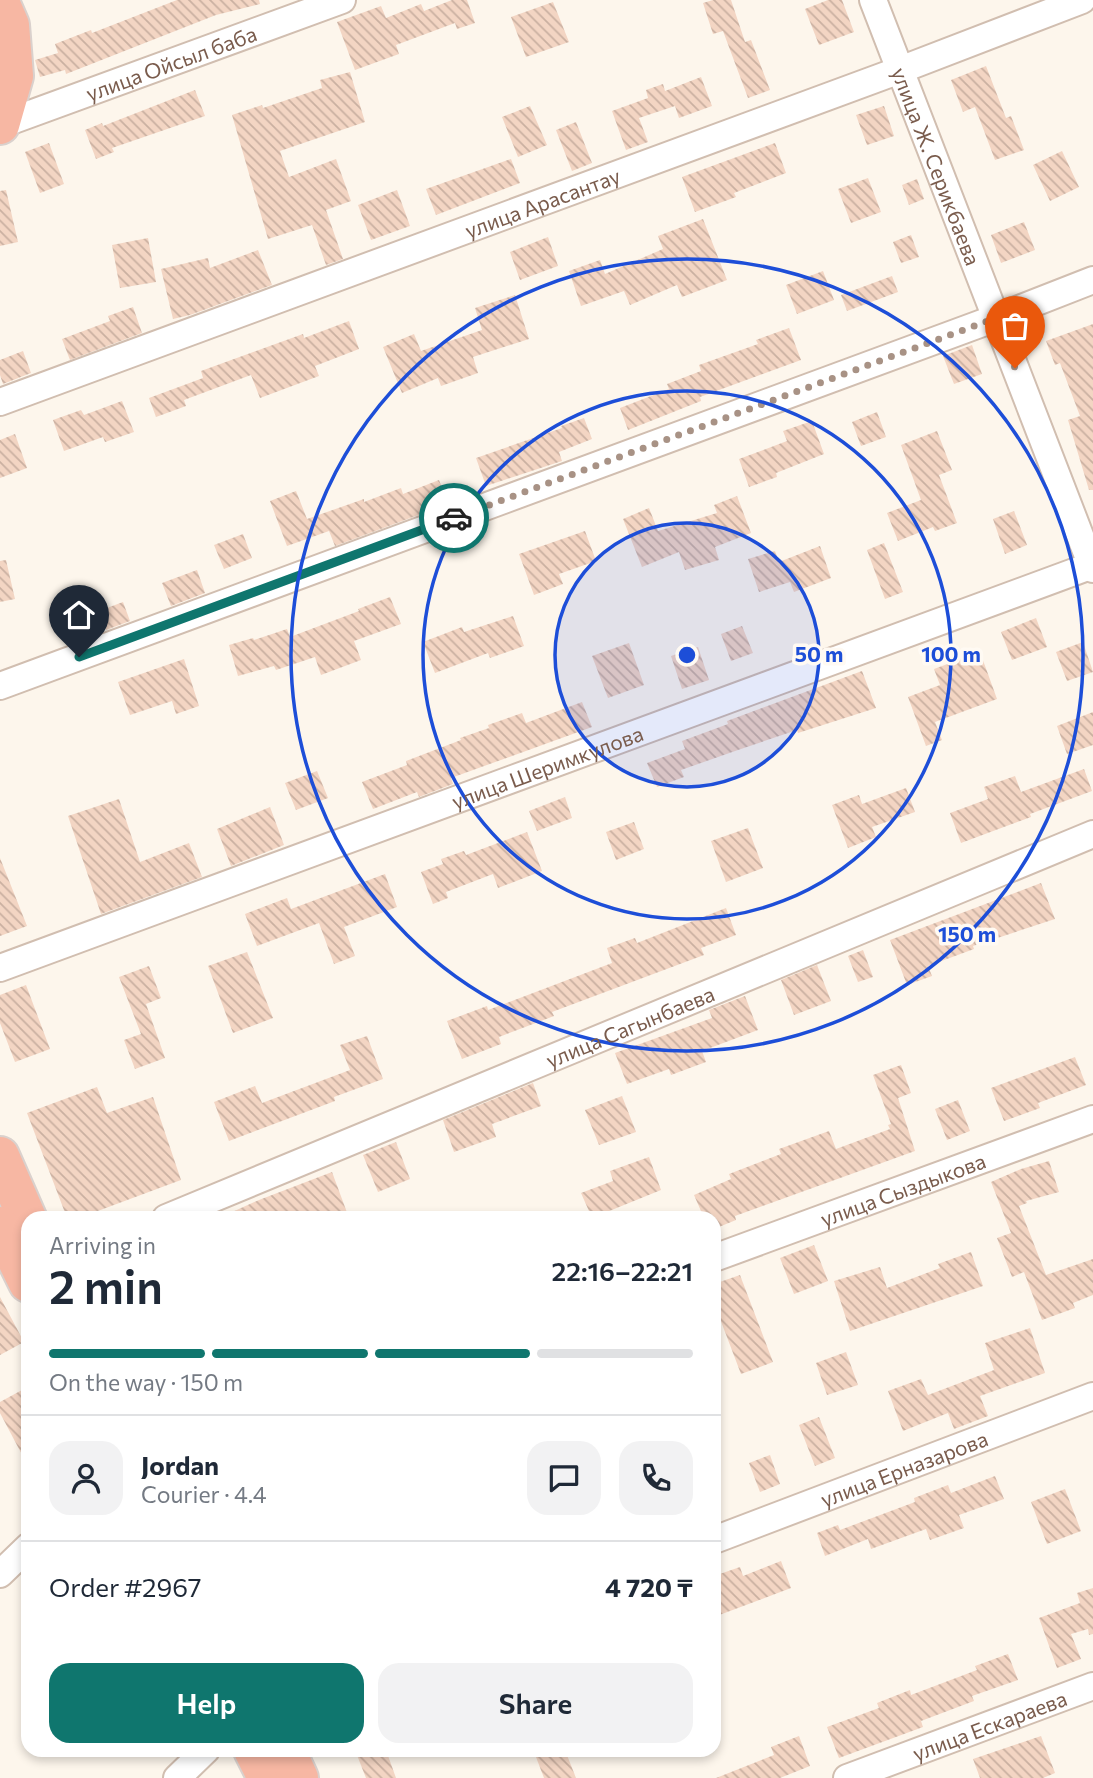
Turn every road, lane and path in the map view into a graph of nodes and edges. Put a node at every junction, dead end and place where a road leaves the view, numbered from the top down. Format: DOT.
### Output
graph roads {
  1 [pos="342,0"];
  2 [pos="873,0"];
  3 [pos="1082,0"];
  4 [pos="7,9"];
  5 [pos="900,70"];
  6 [pos="0,125"];
  7 [pos="1093,280"];
  8 [pos="996,318"];
  9 [pos="0,402"];
  10 [pos="1093,567"];
  11 [pos="0,686"];
  12 [pos="1093,834"];
  13 [pos="0,968"];
  14 [pos="1093,1119"];
  15 [pos="0,1156"];
  16 [pos="24,1211"];
  17 [pos="183,1211"];
  18 [pos="0,1226"];
  19 [pos="721,1255"];
  20 [pos="21,1269"];
  21 [pos="1093,1396"];
  22 [pos="721,1537"];
  23 [pos="21,1554"];
  24 [pos="0,1574"];
  25 [pos="1093,1686"];
  26 [pos="199,1757"];
  27 [pos="256,1757"];
  28 [pos="289,1757"];
  29 [pos="177,1778"];
  30 [pos="267,1778"];
  31 [pos="299,1778"];
  32 [pos="847,1778"];
  1 -- 6 [label="street, улица Ойсыл баба"];
  2 -- 5 [label="street, улица Ж. Серикбаева"];
  3 -- 5 [label="street, улица Арасантау"];
  4 -- 6 [label="highway"];
  5 -- 8 [label="street, улица Ж. Серикбаева"];
  5 -- 9 [label="street, улица Арасантау"];
  7 -- 8 [label="street"];
  8 -- 10 [label="street, улица Ж. Серикбаева"];
  8 -- 11 [label="street"];
  10 -- 13 [label="street, улица Шеримкулова"];
  12 -- 17 [label="street, улица Сагынбаева"];
  14 -- 19 [label="street, улица Сыздыкова"];
  15 -- 16 [label="highway"];
  18 -- 20 [label="highway"];
  21 -- 22 [label="street, улица Ерназарова"];
  23 -- 24 [label="street"];
  25 -- 32 [label="street, улица Ескараева"];
  26 -- 29 [label="street"];
  27 -- 30 [label="highway"];
  28 -- 31 [label="highway"];
}
